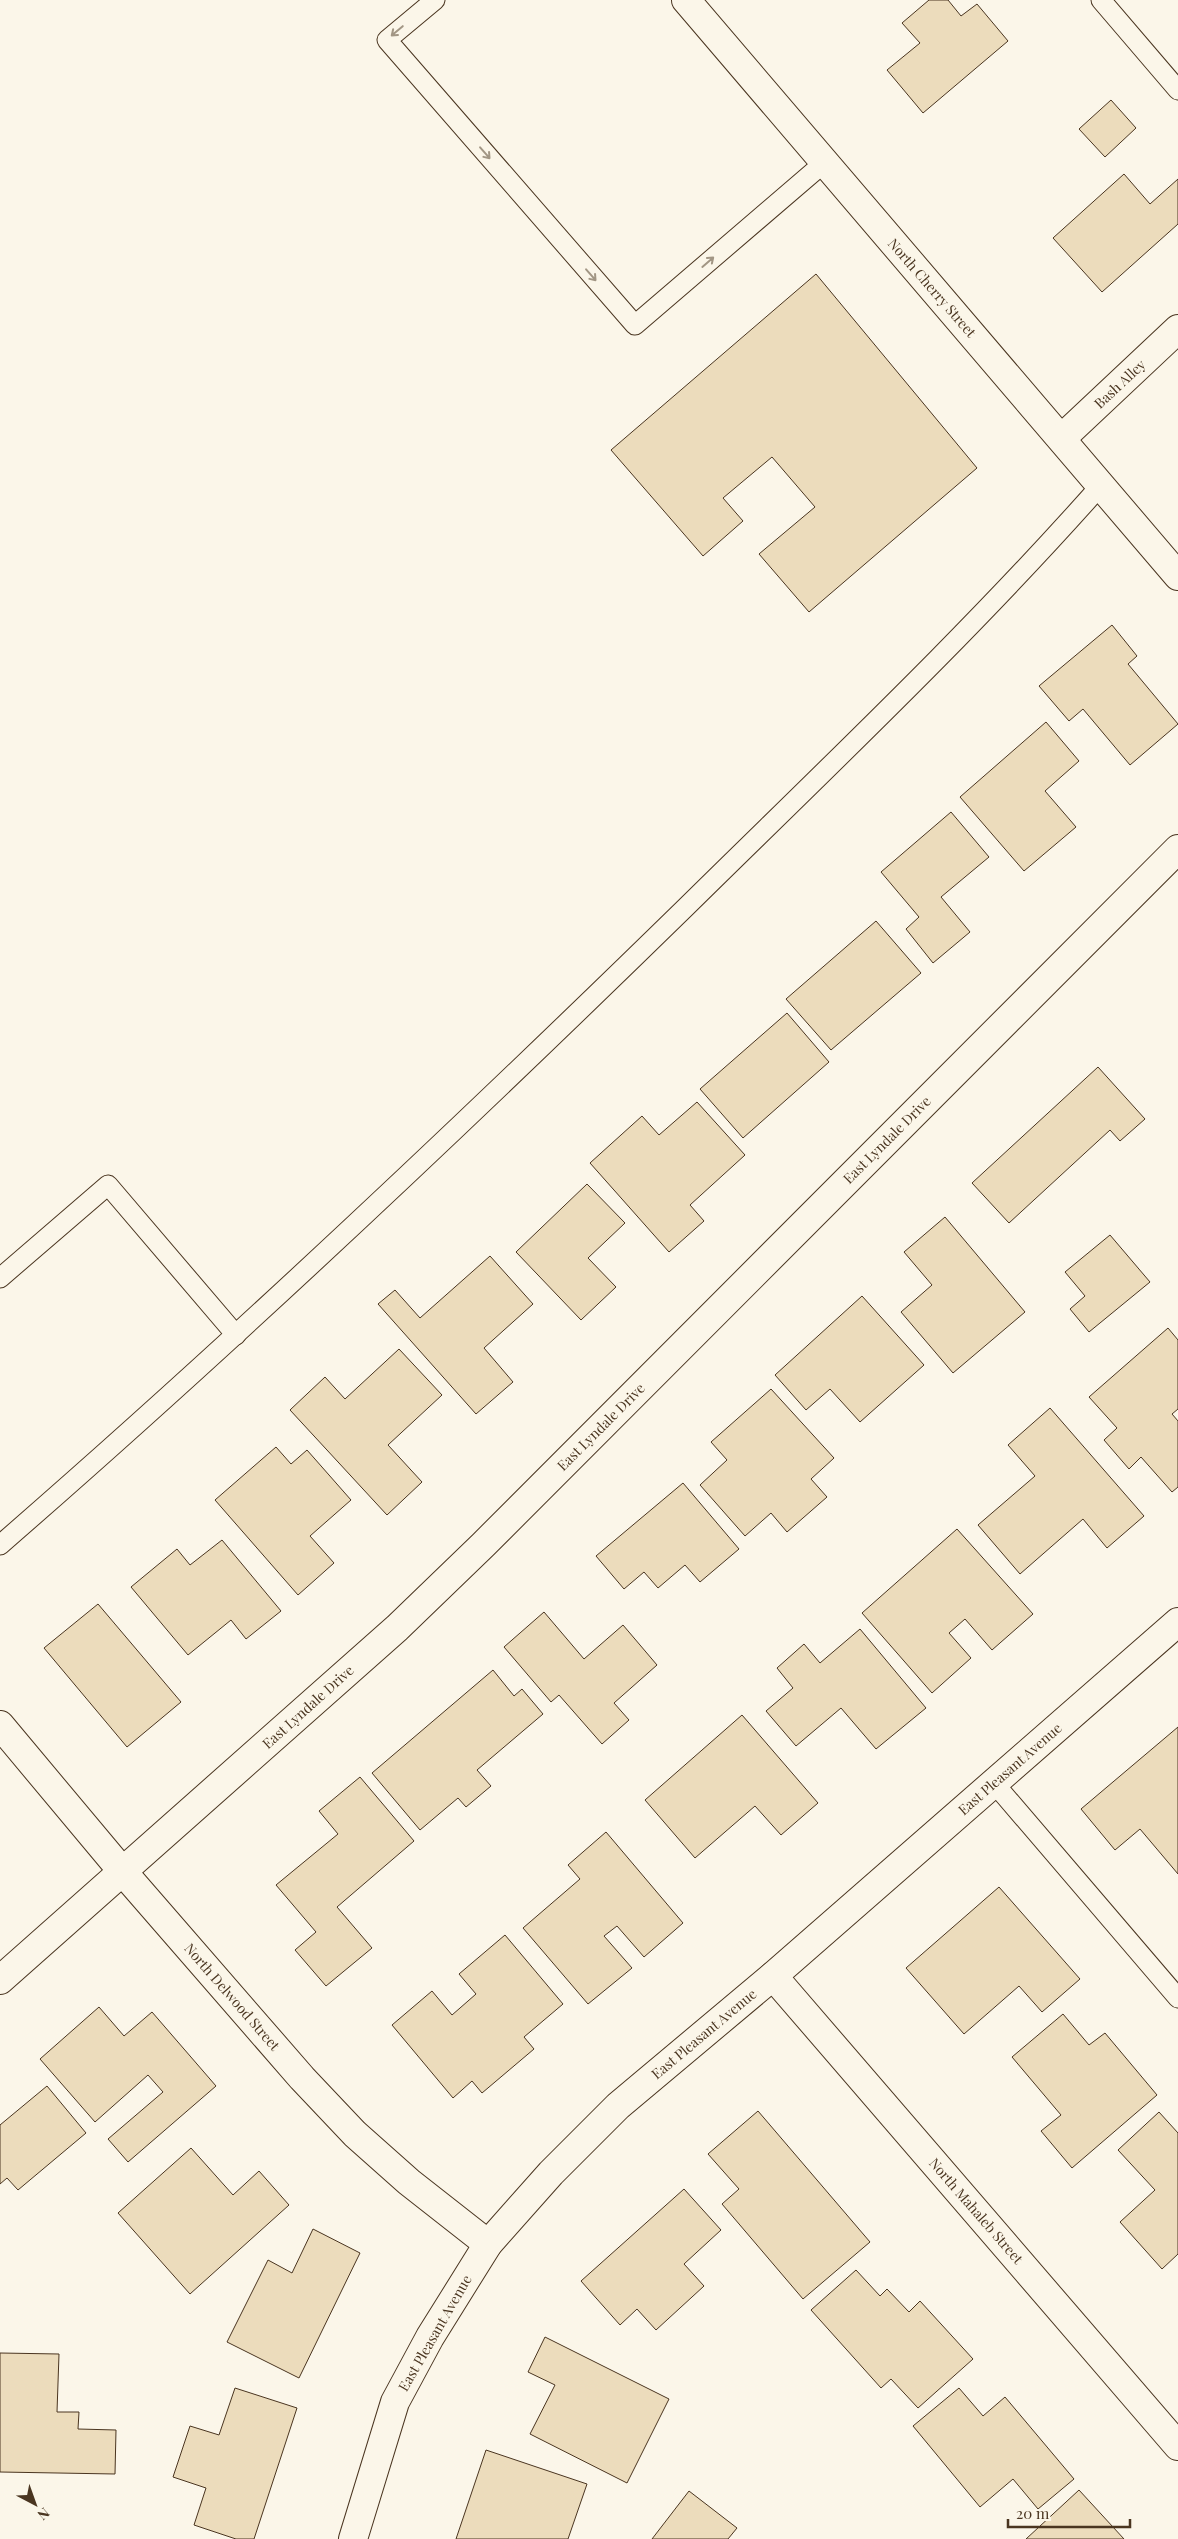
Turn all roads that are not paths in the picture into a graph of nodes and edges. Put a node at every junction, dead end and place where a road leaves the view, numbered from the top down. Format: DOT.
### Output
graph roads {
  1 [pos="434,0"];
  2 [pos="686,0"];
  3 [pos="1100,0"];
  4 [pos="1178,90"];
  5 [pos="824,162"];
  6 [pos="1178,329"];
  7 [pos="1062,438"];
  8 [pos="1101,485"];
  9 [pos="1178,576"];
  10 [pos="1178,849"];
  11 [pos="0,1278"];
  12 [pos="236,1335"];
  13 [pos="0,1545"];
  14 [pos="1178,1622"];
  15 [pos="0,1724"];
  16 [pos="994,1783"];
  17 [pos="123,1872"];
  18 [pos="773,1976"];
  19 [pos="0,1980"];
  20 [pos="1178,1998"];
  21 [pos="488,2244"];
  22 [pos="1178,2446"];
  23 [pos="353,2539"];
  1 -- 5 [label="lane, one-way"];
  2 -- 5 [label="street, North Cherry Street"];
  3 -- 4 [label="lane"];
  5 -- 7 [label="street, North Cherry Street"];
  6 -- 7 [label="street, Bash Alley"];
  7 -- 8 [label="street, North Cherry Street"];
  8 -- 9 [label="street, North Cherry Street"];
  8 -- 12 [label="lane"];
  10 -- 17 [label="street, East Lyndale Drive"];
  11 -- 12 [label="lane"];
  12 -- 13 [label="lane"];
  14 -- 16 [label="street, East Pleasant Avenue"];
  15 -- 17 [label="street, North Delwood Street"];
  16 -- 18 [label="street, East Pleasant Avenue"];
  16 -- 20 [label="lane"];
  17 -- 19 [label="street, East Lyndale Drive"];
  17 -- 21 [label="street, North Delwood Street"];
  18 -- 21 [label="street, East Pleasant Avenue"];
  18 -- 22 [label="street, North Mahaleb Street"];
  21 -- 23 [label="street, East Pleasant Avenue"];
}
